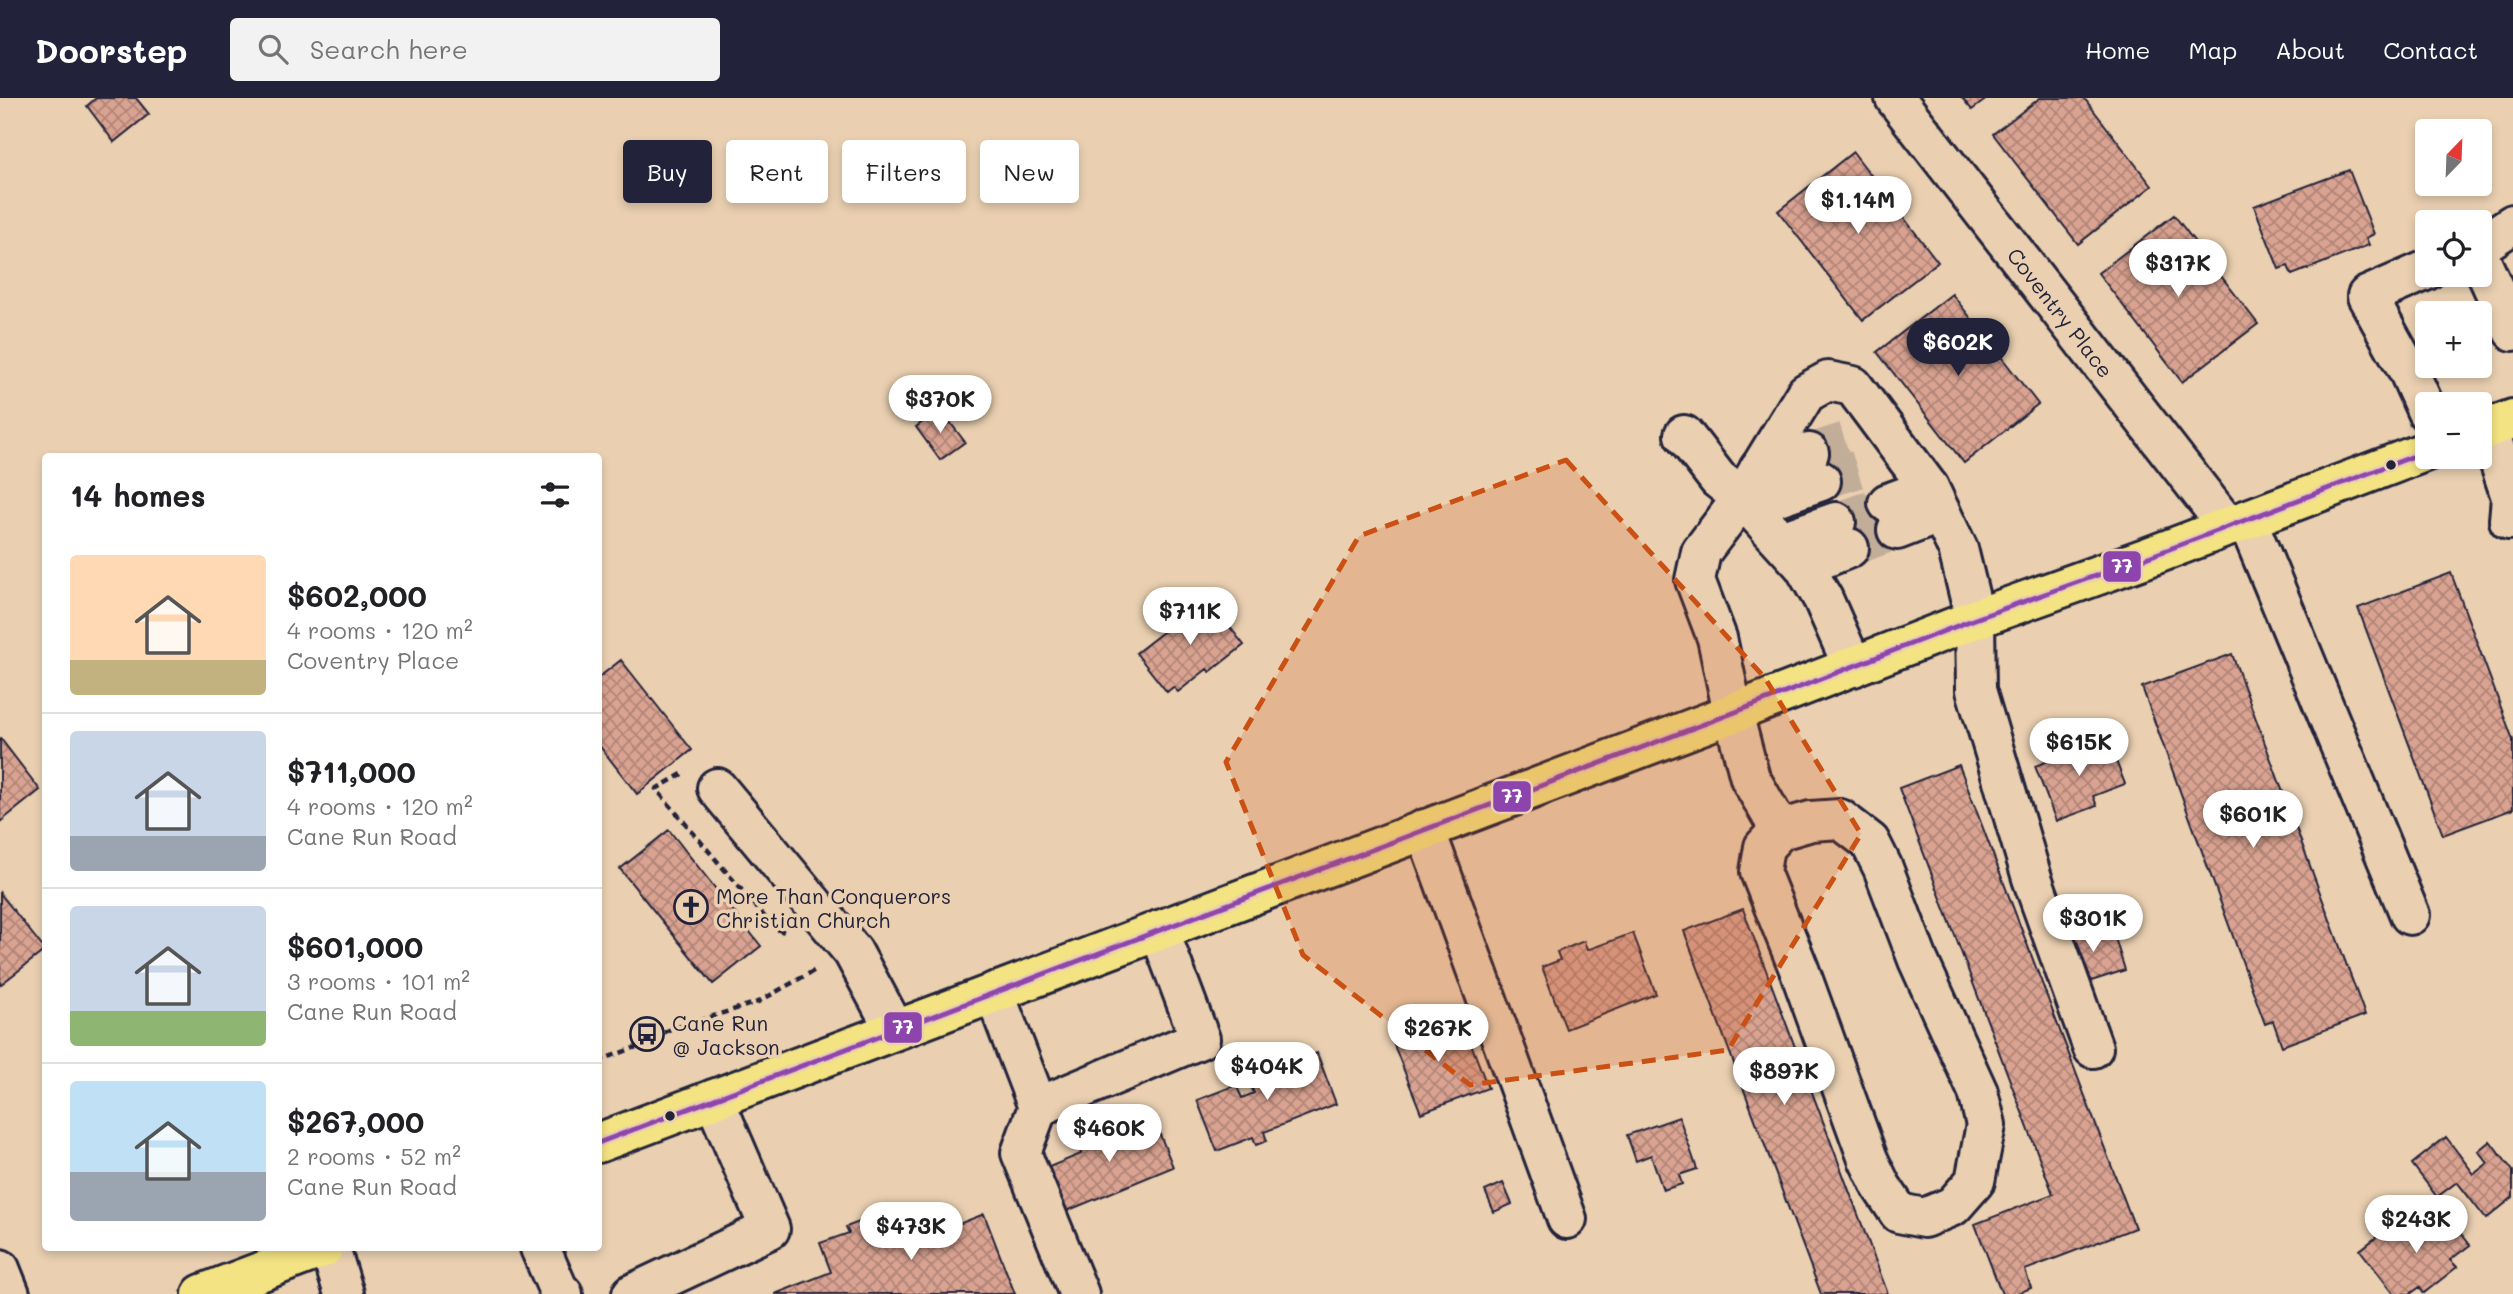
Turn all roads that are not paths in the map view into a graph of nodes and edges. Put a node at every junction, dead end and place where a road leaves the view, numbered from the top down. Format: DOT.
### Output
graph roads {
  1 [pos="1895,98"];
  2 [pos="2513,224"];
  3 [pos="2492,238"];
  4 [pos="2415,275"];
  5 [pos="2492,285"];
  6 [pos="2513,331"];
  7 [pos="2418,392"];
  8 [pos="2493,426"];
  9 [pos="1684,435"];
  10 [pos="2415,456"];
  11 [pos="1815,467"];
  12 [pos="1750,491"];
  13 [pos="1935,500"];
  14 [pos="1892,517"];
  15 [pos="2238,523"];
  16 [pos="2512,529"];
  17 [pos="1842,535"];
  18 [pos="1793,553"];
  19 [pos="1975,619"];
  20 [pos="1853,667"];
  21 [pos="1732,713"];
  22 [pos="717,788"];
  23 [pos="1425,829"];
  24 [pos="1780,830"];
  25 [pos="2410,915"];
  26 [pos="1159,930"];
  27 [pos="994,992"];
  28 [pos="895,1030"];
  29 [pos="2093,1048"];
  30 [pos="714,1099"];
  31 [pos="1038,1107"];
  32 [pos="602,1141"];
  33 [pos="1567,1219"];
  34 [pos="315,1251"];
  35 [pos="331,1251"];
  36 [pos="541,1251"];
  37 [pos="0,1269"];
  38 [pos="10,1294"];
  39 [pos="202,1294"];
  40 [pos="344,1294"];
  41 [pos="563,1294"];
  42 [pos="632,1294"];
  43 [pos="1079,1294"];
  1 -- 15 [label="street, Coventry Place"];
  2 -- 3 [label="street"];
  4 -- 7 [label="street"];
  5 -- 6 [label="street"];
  8 -- 16 [label="street"];
  9 -- 12 [label="street"];
  10 -- 15 [label="highway"];
  11 -- 12 [label="street"];
  12 -- 13 [label="street"];
  12 -- 18 [label="street"];
  12 -- 21 [label="street"];
  13 -- 14 [label="street"];
  13 -- 19 [label="street"];
  15 -- 19 [label="highway"];
  15 -- 25 [label="street, Coventry Place"];
  17 -- 18 [label="street"];
  18 -- 20 [label="street"];
  19 -- 20 [label="highway"];
  19 -- 29 [label="street"];
  20 -- 21 [label="highway"];
  21 -- 23 [label="highway"];
  21 -- 24 [label="street"];
  22 -- 28 [label="street"];
  23 -- 26 [label="highway"];
  23 -- 33 [label="street"];
  24 -- 24 [label="street"];
  26 -- 27 [label="highway"];
  26 -- 31 [label="street"];
  27 -- 28 [label="highway"];
  27 -- 31 [label="street"];
  28 -- 30 [label="highway"];
  30 -- 32 [label="highway"];
  30 -- 42 [label="street"];
  31 -- 43 [label="street"];
  34 -- 39 [label="highway"];
  35 -- 40 [label="street"];
  36 -- 41 [label="street"];
  37 -- 38 [label="street"];
}
